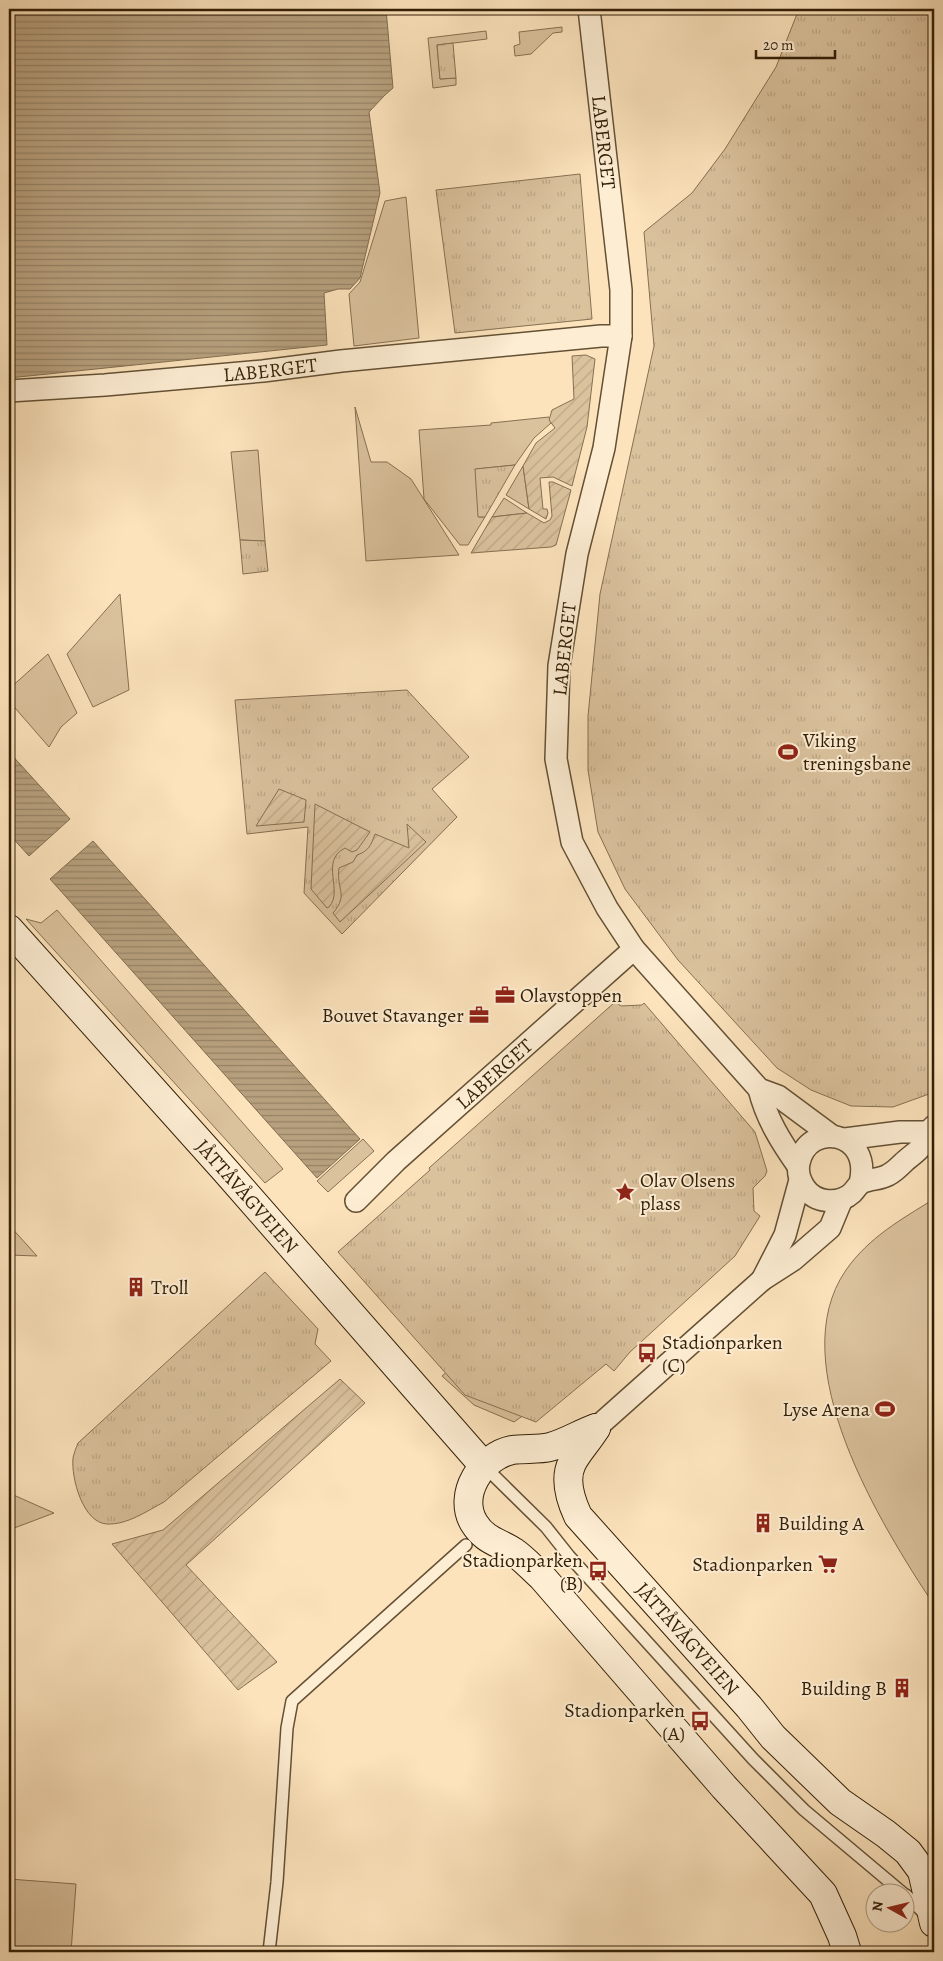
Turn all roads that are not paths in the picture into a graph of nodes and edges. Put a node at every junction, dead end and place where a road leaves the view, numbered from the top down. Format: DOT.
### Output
graph roads {
  1 [pos="589,9"];
  2 [pos="621,336"];
  3 [pos="9,391"];
  4 [pos="9,929"];
  5 [pos="634,949"];
  6 [pos="759,1089"];
  7 [pos="931,1129"];
  8 [pos="838,1138"];
  9 [pos="799,1173"];
  10 [pos="860,1183"];
  11 [pos="842,1199"];
  12 [pos="356,1201"];
  13 [pos="762,1280"];
  14 [pos="596,1428"];
  15 [pos="484,1466"];
  16 [pos="466,1545"];
  17 [pos="893,1884"];
  18 [pos="916,1905"];
  19 [pos="934,1923"];
  20 [pos="269,1952"];
  21 [pos="847,1952"];
  1 -- 2 [label="street, LABERGET"];
  2 -- 3 [label="street, LABERGET"];
  2 -- 5 [label="street, LABERGET"];
  4 -- 15 [label="street, JÅTTÅVÅGVEIEN"];
  5 -- 6 [label="street, LABERGET"];
  5 -- 12 [label="street, LABERGET"];
  6 -- 8 [label="street, LABERGET"];
  6 -- 9 [label="street, LABERGET"];
  7 -- 8 [label="street"];
  7 -- 10 [label="street"];
  8 -- 9 [label="street"];
  8 -- 10 [label="street"];
  9 -- 11 [label="street"];
  9 -- 13 [label="street"];
  10 -- 11 [label="street"];
  11 -- 13 [label="street"];
  13 -- 14 [label="street"];
  14 -- 15 [label="street"];
  14 -- 19 [label="street, JÅTTÅVÅGVEIEN"];
  15 -- 17 [label="lane"];
  15 -- 21 [label="street"];
  16 -- 20 [label="lane"];
  18 -- 19 [label="lane"];
}
